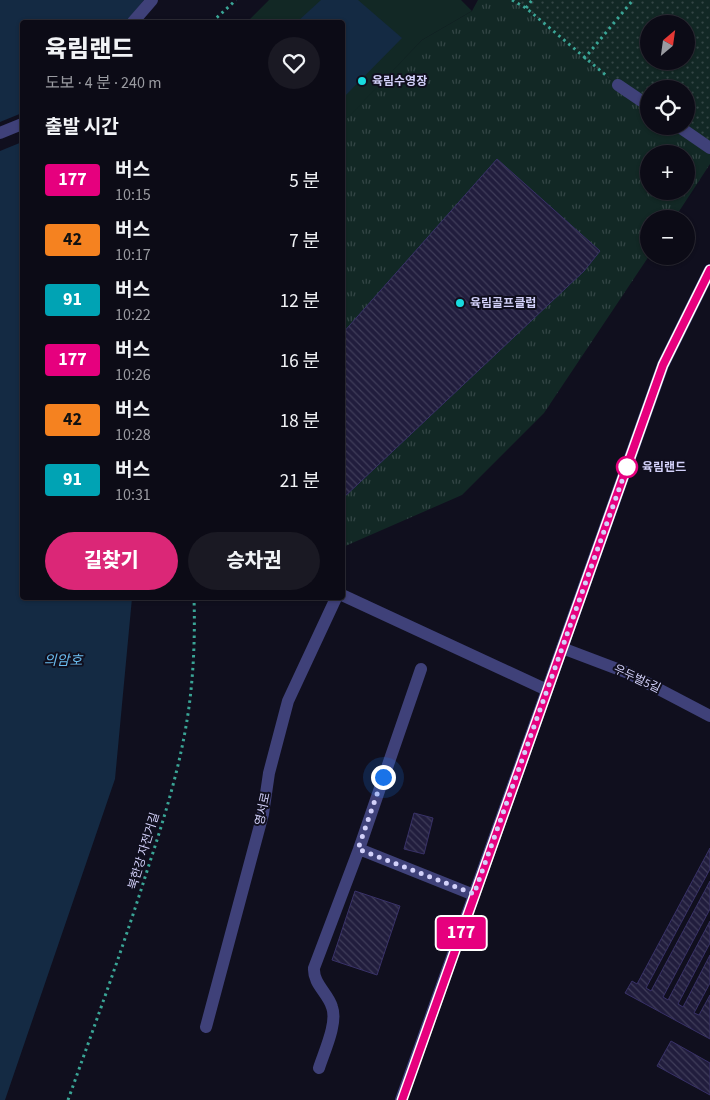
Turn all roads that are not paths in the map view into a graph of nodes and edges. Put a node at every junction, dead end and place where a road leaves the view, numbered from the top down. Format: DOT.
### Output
graph roads {
  1 [pos="152,0"];
  2 [pos="135,20"];
  3 [pos="618,85"];
  4 [pos="640,100"];
  5 [pos="20,125"];
  6 [pos="0,133"];
  7 [pos="691,135"];
  8 [pos="710,148"];
  9 [pos="710,270"];
  10 [pos="345,595"];
  11 [pos="335,600"];
  12 [pos="562,648"];
  13 [pos="420,669"];
  14 [pos="547,690"];
  15 [pos="710,716"];
  16 [pos="358,849"];
  17 [pos="474,894"];
  18 [pos="206,1027"];
  19 [pos="319,1068"];
  20 [pos="402,1100"];
  1 -- 2 [label="street"];
  3 -- 4 [label="street"];
  5 -- 6 [label="street"];
  7 -- 8 [label="street"];
  9 -- 12 [label="street"];
  10 -- 14 [label="street"];
  11 -- 18 [label="street, 영서로"];
  12 -- 14 [label="street"];
  12 -- 15 [label="street, 우두벌5길"];
  13 -- 16 [label="street"];
  14 -- 17 [label="street"];
  16 -- 17 [label="street"];
  16 -- 19 [label="street"];
  17 -- 20 [label="street"];
}
